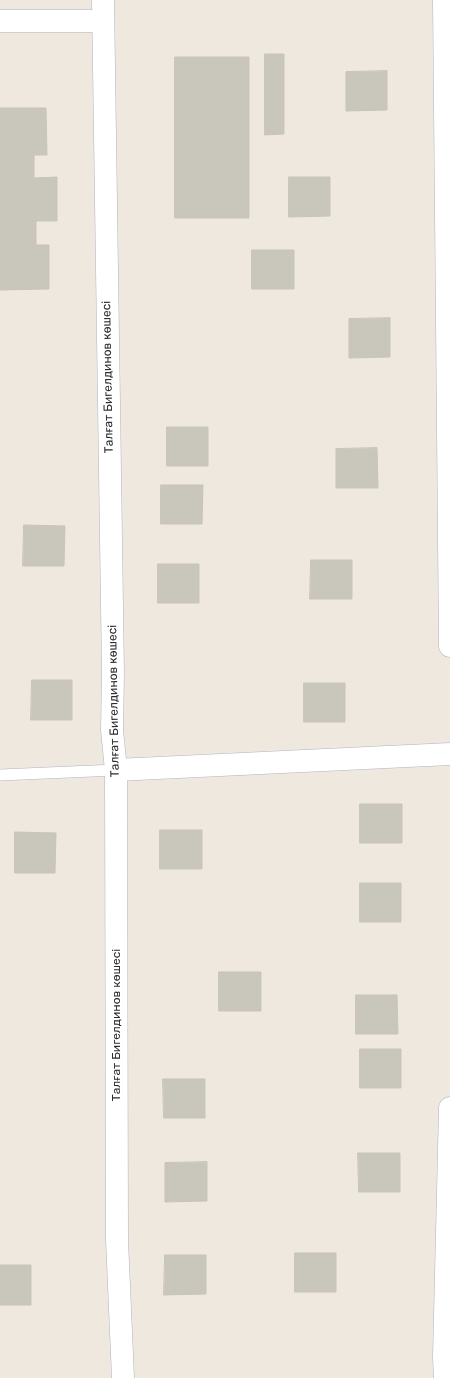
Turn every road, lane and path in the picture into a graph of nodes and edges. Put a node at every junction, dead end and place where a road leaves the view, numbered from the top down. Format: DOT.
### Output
graph roads {
  1 [pos="444,0"];
  2 [pos="103,10"];
  3 [pos="0,21"];
  4 [pos="450,646"];
  5 [pos="450,754"];
  6 [pos="116,770"];
  7 [pos="0,775"];
  8 [pos="450,1108"];
  9 [pos="122,1378"];
  10 [pos="445,1378"];
  1 -- 4 [label="street"];
  2 -- 3 [label="street"];
  2 -- 6 [label="street, Талғат Бигелдинов көшесі"];
  5 -- 6 [label="street"];
  6 -- 7 [label="lane"];
  6 -- 9 [label="street, Талғат Бигелдинов көшесі"];
  8 -- 10 [label="street"];
}
